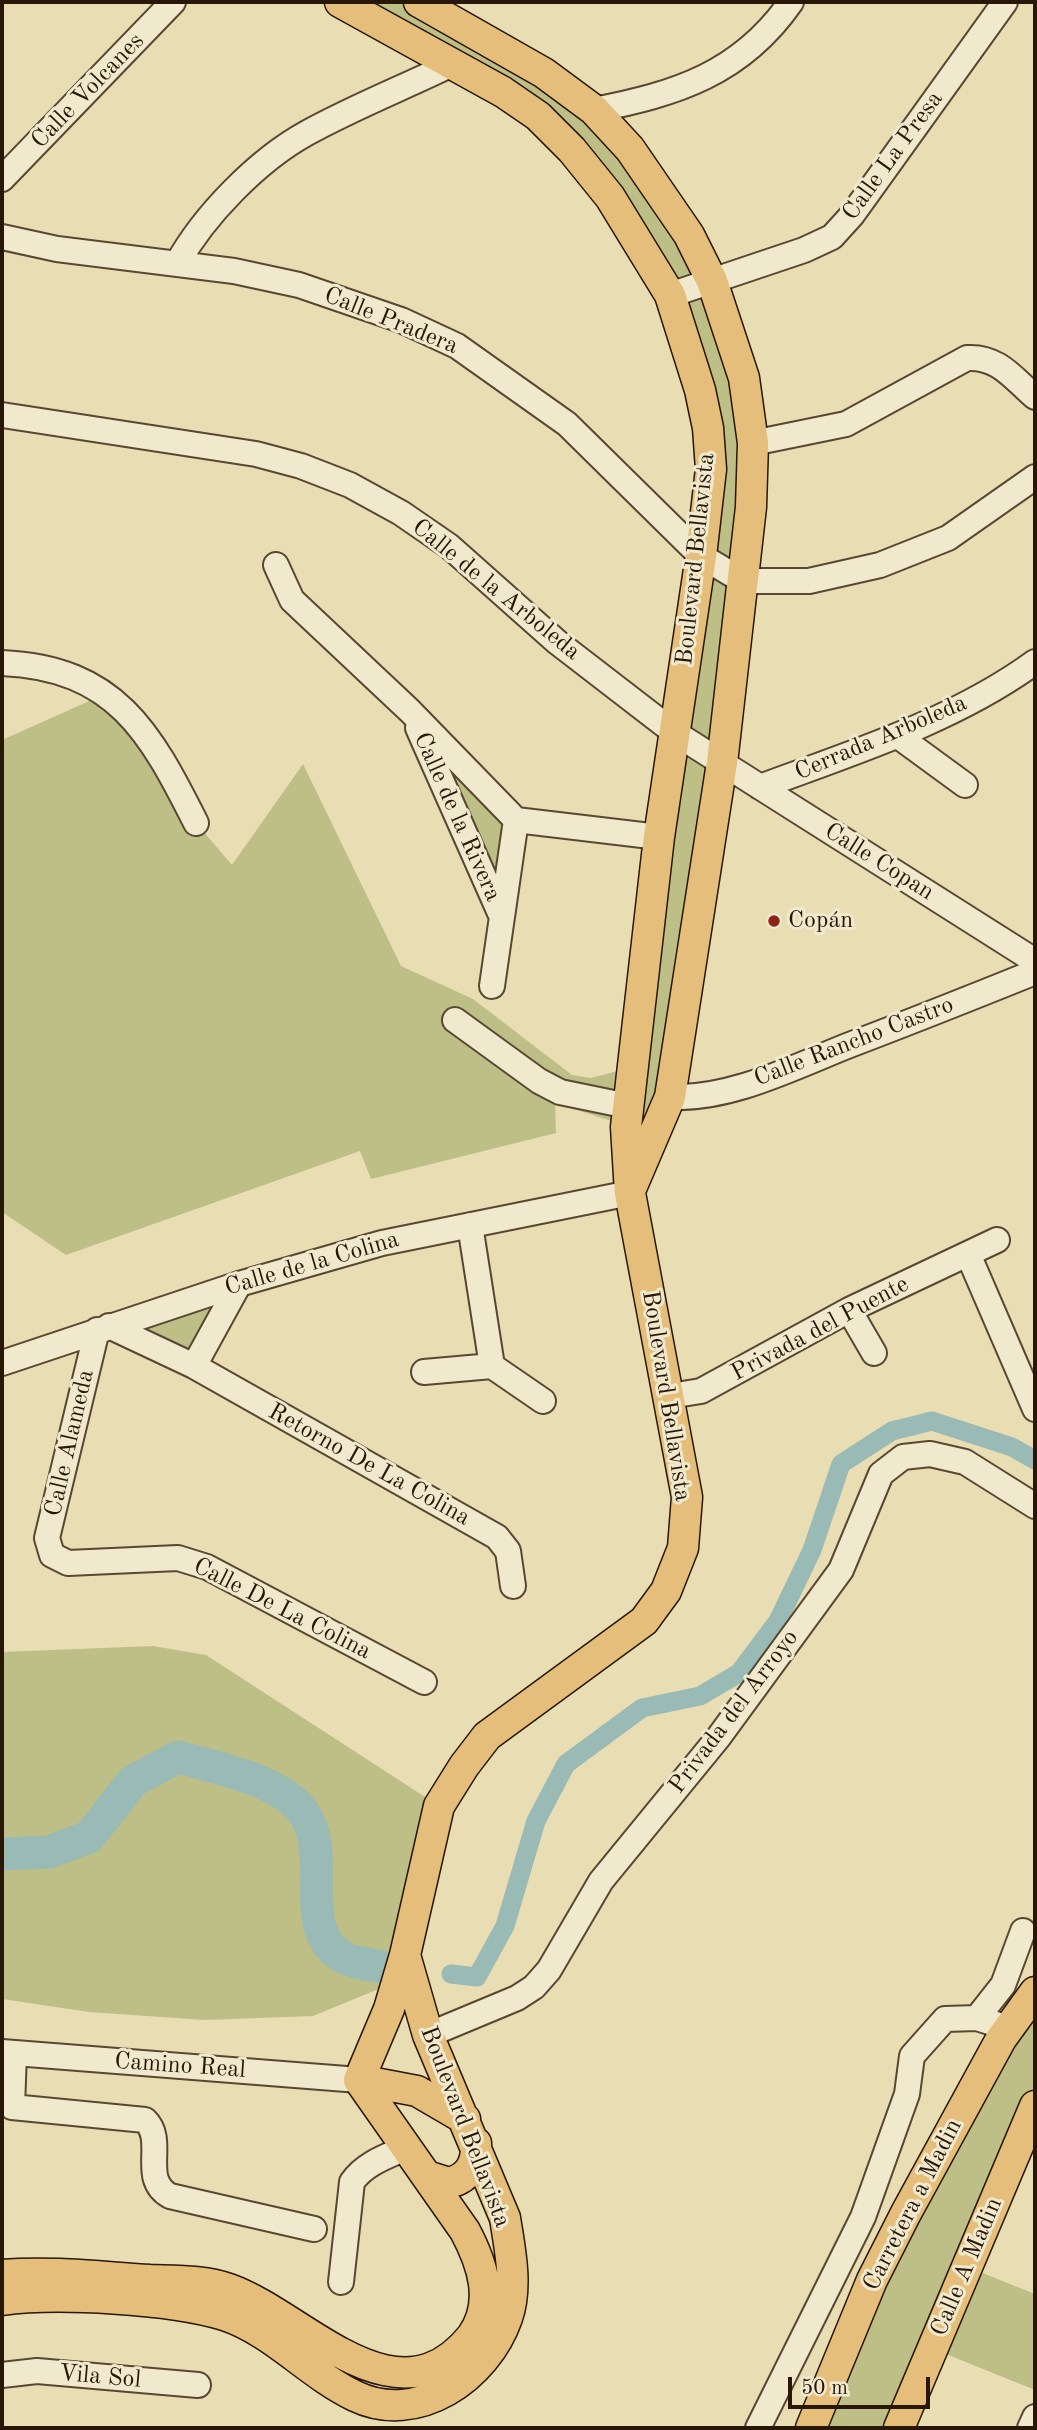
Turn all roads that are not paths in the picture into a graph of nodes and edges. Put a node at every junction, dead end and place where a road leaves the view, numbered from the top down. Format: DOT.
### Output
graph roads {
  1 [pos="173,2"];
  2 [pos="340,2"];
  3 [pos="419,2"];
  4 [pos="791,2"];
  5 [pos="1005,2"];
  6 [pos="452,64"];
  7 [pos="594,110"];
  8 [pos="2,179"];
  9 [pos="2,237"];
  10 [pos="177,264"];
  11 [pos="712,281"];
  12 [pos="670,295"];
  13 [pos="1035,397"];
  14 [pos="2,415"];
  15 [pos="753,443"];
  16 [pos="1035,477"];
  17 [pos="701,556"];
  18 [pos="276,565"];
  19 [pos="743,581"];
  20 [pos="2,663"];
  21 [pos="1034,664"];
  22 [pos="410,711"];
  23 [pos="675,733"];
  24 [pos="906,742"];
  25 [pos="722,763"];
  26 [pos="965,785"];
  27 [pos="760,787"];
  28 [pos="516,820"];
  29 [pos="196,822"];
  30 [pos="659,836"];
  31 [pos="500,913"];
  32 [pos="1035,961"];
  33 [pos="1035,972"];
  34 [pos="492,986"];
  35 [pos="455,1020"];
  36 [pos="670,1097"];
  37 [pos="628,1106"];
  38 [pos="629,1193"];
  39 [pos="470,1225"];
  40 [pos="997,1240"];
  41 [pos="968,1254"];
  42 [pos="239,1284"];
  43 [pos="849,1310"];
  44 [pos="103,1328"];
  45 [pos="874,1353"];
  46 [pos="2,1363"];
  47 [pos="194,1366"];
  48 [pos="492,1366"];
  49 [pos="424,1372"];
  50 [pos="670,1396"];
  51 [pos="543,1401"];
  52 [pos="1035,1409"];
  53 [pos="1035,1506"];
  54 [pos="52,1555"];
  55 [pos="513,1586"];
  56 [pos="424,1682"];
  57 [pos="1023,1931"];
  58 [pos="406,1961"];
  59 [pos="1035,1992"];
  60 [pos="977,2018"];
  61 [pos="424,2024"];
  62 [pos="1008,2028"];
  63 [pos="8,2053"];
  64 [pos="359,2080"];
  65 [pos="1035,2106"];
  66 [pos="7,2107"];
  67 [pos="471,2131"];
  68 [pos="408,2147"];
  69 [pos="430,2177"];
  70 [pos="314,2229"];
  71 [pos="2,2275"];
  72 [pos="341,2282"];
  73 [pos="2,2300"];
  74 [pos="2,2375"];
  75 [pos="198,2385"];
  76 [pos="1035,2417"];
  77 [pos="758,2428"];
  78 [pos="811,2428"];
  79 [pos="899,2428"];
  80 [pos="1030,2428"];
  1 -- 8 [label="street, Calle Volcanes"];
  2 -- 6 [label="main road, Boulevard Bellavista"];
  3 -- 7 [label="main road, Boulevard Bellavista"];
  4 -- 7 [label="street"];
  5 -- 11 [label="street, Calle La Presa"];
  6 -- 10 [label="street"];
  6 -- 12 [label="main road, Boulevard Bellavista"];
  7 -- 11 [label="main road, Boulevard Bellavista"];
  9 -- 10 [label="street, Calle Pradera"];
  10 -- 17 [label="street, Calle Pradera"];
  11 -- 12 [label="street, Calle La Presa"];
  11 -- 15 [label="main road, Boulevard Bellavista"];
  12 -- 17 [label="main road, Boulevard Bellavista"];
  13 -- 15 [label="street"];
  14 -- 23 [label="street, Calle de la Arboleda"];
  15 -- 19 [label="main road, Boulevard Bellavista"];
  16 -- 19 [label="street"];
  17 -- 19 [label="street, Calle Pradera"];
  17 -- 23 [label="main road, Boulevard Bellavista"];
  18 -- 22 [label="street, Calle de la Rivera"];
  19 -- 25 [label="main road, Boulevard Bellavista"];
  20 -- 29 [label="street"];
  21 -- 24 [label="street, Cerrada Arboleda"];
  22 -- 28 [label="street, Calle de la Rivera"];
  22 -- 31 [label="street, Calle de la Rivera"];
  23 -- 25 [label="street, Calle de la Arboleda"];
  23 -- 30 [label="main road, Boulevard Bellavista"];
  24 -- 26 [label="street"];
  24 -- 27 [label="street, Cerrada Arboleda"];
  25 -- 27 [label="street, Calle Copan"];
  25 -- 36 [label="main road, Boulevard Bellavista"];
  27 -- 32 [label="street, Calle Copan"];
  28 -- 30 [label="street"];
  28 -- 31 [label="street, Calle de la Rivera"];
  30 -- 37 [label="main road, Boulevard Bellavista"];
  31 -- 34 [label="street"];
  33 -- 36 [label="street, Calle Rancho Castro"];
  35 -- 37 [label="street"];
  36 -- 38 [label="main road, Boulevard Bellavista"];
  37 -- 38 [label="main road, Boulevard Bellavista"];
  38 -- 39 [label="street, Calle de la Colina"];
  38 -- 50 [label="main road, Boulevard Bellavista"];
  39 -- 42 [label="street, Calle de la Colina"];
  39 -- 48 [label="street"];
  40 -- 41 [label="street, Privada del Puente"];
  41 -- 43 [label="street, Privada del Puente"];
  41 -- 52 [label="street"];
  42 -- 44 [label="street, Calle de la Colina"];
  42 -- 47 [label="street"];
  43 -- 45 [label="street"];
  43 -- 50 [label="street, Privada del Puente"];
  44 -- 46 [label="street, Calle de la Colina"];
  44 -- 47 [label="street, Retorno De La Colina"];
  44 -- 54 [label="street, Calle Alameda"];
  47 -- 55 [label="street, Retorno De La Colina"];
  48 -- 49 [label="street"];
  48 -- 51 [label="street"];
  50 -- 58 [label="main road, Boulevard Bellavista"];
  53 -- 61 [label="street, Privada del Arroyo"];
  54 -- 56 [label="street, Calle De La Colina"];
  57 -- 60 [label="street"];
  58 -- 61 [label="main road, Boulevard Bellavista"];
  58 -- 64 [label="main road, Boulevard Bellavista"];
  59 -- 62 [label="main road, Carretera a Madin"];
  60 -- 62 [label="street"];
  60 -- 77 [label="street"];
  61 -- 67 [label="main road, Boulevard Bellavista"];
  62 -- 78 [label="main road, Carretera a Madin"];
  63 -- 64 [label="street, Camino Real"];
  63 -- 66 [label="street"];
  64 -- 67 [label="main road"];
  64 -- 68 [label="main road, Boulevard Bellavista"];
  65 -- 79 [label="main road, Calle A Madin"];
  66 -- 70 [label="street"];
  67 -- 69 [label="main road"];
  67 -- 73 [label="main road, Boulevard Bellavista"];
  68 -- 69 [label="main road, Boulevard Bellavista"];
  68 -- 72 [label="street"];
  69 -- 71 [label="main road, Boulevard Bellavista"];
  74 -- 75 [label="street, Vila Sol"];
  76 -- 80 [label="street"];
}
